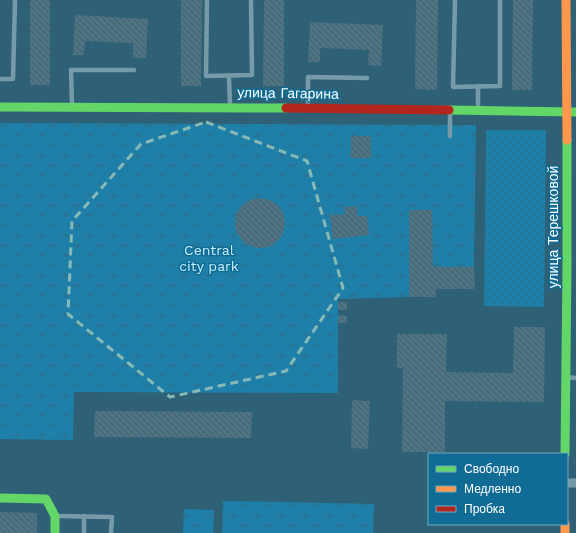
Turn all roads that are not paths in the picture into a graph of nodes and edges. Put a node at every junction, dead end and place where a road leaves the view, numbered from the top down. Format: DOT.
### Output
graph roads {
  1 [pos="15,0"];
  2 [pos="207,0"];
  3 [pos="251,0"];
  4 [pos="455,0"];
  5 [pos="500,0"];
  6 [pos="566,0"];
  7 [pos="134,70"];
  8 [pos="229,76"];
  9 [pos="367,78"];
  10 [pos="0,79"];
  11 [pos="478,86"];
  12 [pos="72,106"];
  13 [pos="0,107"];
  14 [pos="230,107"];
  15 [pos="308,108"];
  16 [pos="450,109"];
  17 [pos="478,110"];
  18 [pos="566,112"];
  19 [pos="576,112"];
  20 [pos="450,136"];
  21 [pos="566,378"];
  22 [pos="576,378"];
  23 [pos="565,453"];
  24 [pos="0,498"];
  25 [pos="55,516"];
  26 [pos="84,516"];
  27 [pos="55,533"];
  28 [pos="84,533"];
  29 [pos="111,533"];
  1 -- 10 [label="lane"];
  2 -- 8 [label="lane"];
  3 -- 8 [label="lane"];
  4 -- 11 [label="lane"];
  5 -- 11 [label="lane"];
  6 -- 18 [label="street, улица Терешковой"];
  7 -- 12 [label="lane"];
  8 -- 14 [label="lane"];
  9 -- 15 [label="lane"];
  11 -- 17 [label="lane"];
  12 -- 13 [label="street, улица Гагарина"];
  12 -- 14 [label="street, улица Гагарина"];
  14 -- 15 [label="street, улица Гагарина"];
  15 -- 16 [label="street, улица Гагарина"];
  16 -- 17 [label="street, улица Гагарина"];
  16 -- 20 [label="lane"];
  17 -- 18 [label="street, улица Гагарина"];
  18 -- 19 [label="street, улица Гагарина"];
  18 -- 21 [label="street, улица Терешковой"];
  21 -- 22 [label="lane"];
  21 -- 23 [label="street, улица Терешковой"];
  24 -- 25 [label="street"];
  25 -- 26 [label="lane"];
  25 -- 27 [label="street"];
  26 -- 28 [label="lane"];
  26 -- 29 [label="lane"];
}
